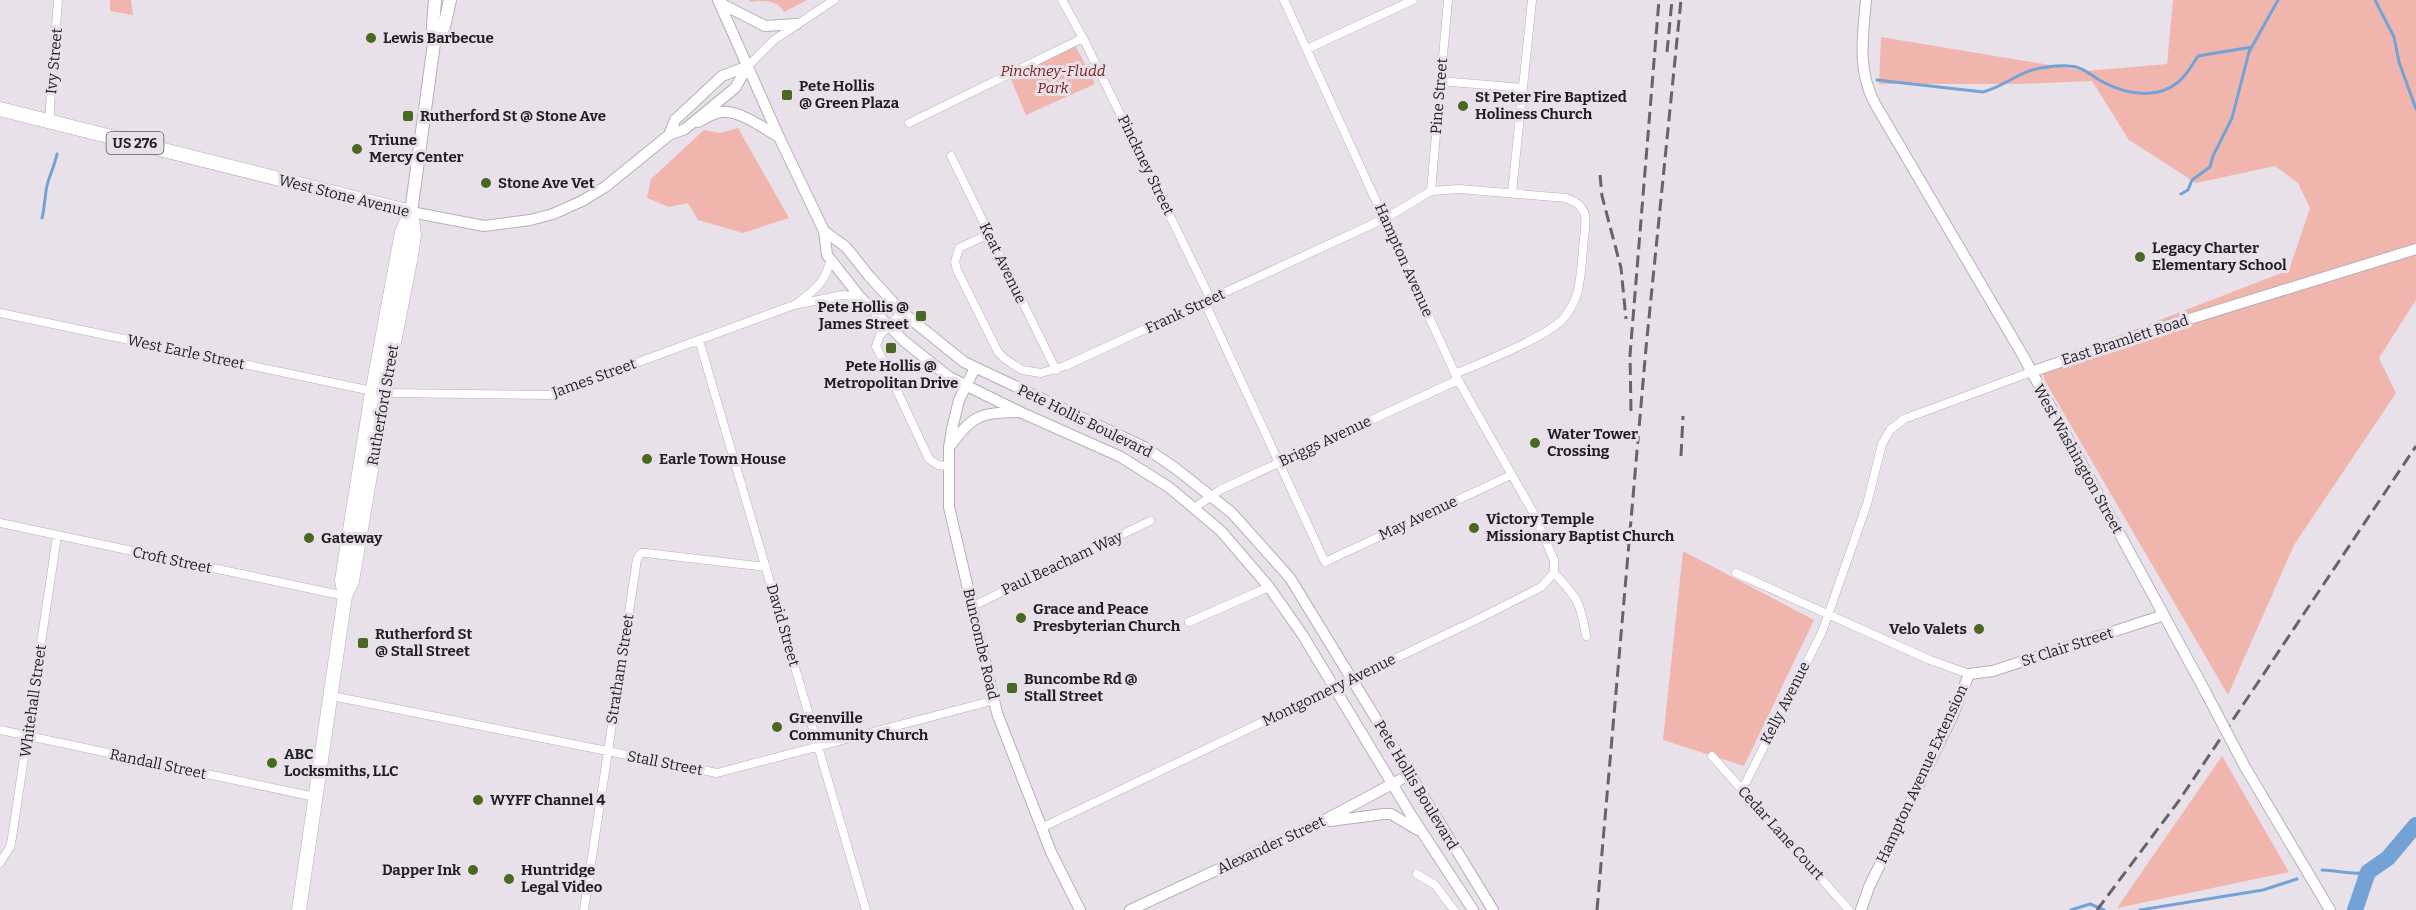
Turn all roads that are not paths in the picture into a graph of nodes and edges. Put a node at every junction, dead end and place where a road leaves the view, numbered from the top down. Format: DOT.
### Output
graph roads {
  1 [pos="58,0"];
  2 [pos="435,0"];
  3 [pos="450,0"];
  4 [pos="834,0"];
  5 [pos="1062,0"];
  6 [pos="1284,0"];
  7 [pos="1413,0"];
  8 [pos="1448,0"];
  9 [pos="1532,0"];
  10 [pos="1866,0"];
  11 [pos="719,2"];
  12 [pos="797,24"];
  13 [pos="435,36"];
  14 [pos="1083,38"];
  15 [pos="1307,49"];
  16 [pos="748,66"];
  17 [pos="1440,81"];
  18 [pos="1523,88"];
  19 [pos="0,109"];
  20 [pos="50,122"];
  21 [pos="909,123"];
  22 [pos="685,129"];
  23 [pos="669,135"];
  24 [pos="779,137"];
  25 [pos="951,156"];
  26 [pos="1431,191"];
  27 [pos="1512,193"];
  28 [pos="411,212"];
  29 [pos="1386,218"];
  30 [pos="824,231"];
  31 [pos="989,234"];
  32 [pos="2416,249"];
  33 [pos="831,260"];
  34 [pos="860,297"];
  35 [pos="1208,301"];
  36 [pos="794,306"];
  37 [pos="902,312"];
  38 [pos="0,313"];
  39 [pos="888,326"];
  40 [pos="699,340"];
  41 [pos="975,368"];
  42 [pos="1056,370"];
  43 [pos="2031,372"];
  44 [pos="1457,377"];
  45 [pos="965,385"];
  46 [pos="378,392"];
  47 [pos="1020,412"];
  48 [pos="949,447"];
  49 [pos="1279,462"];
  50 [pos="948,466"];
  51 [pos="1511,475"];
  52 [pos="1211,495"];
  53 [pos="1194,508"];
  54 [pos="1150,521"];
  55 [pos="0,524"];
  56 [pos="57,536"];
  57 [pos="1325,562"];
  58 [pos="766,567"];
  59 [pos="1554,573"];
  60 [pos="1736,573"];
  61 [pos="1269,587"];
  62 [pos="345,596"];
  63 [pos="973,606"];
  64 [pos="2164,615"];
  65 [pos="1828,616"];
  66 [pos="1189,622"];
  67 [pos="1586,636"];
  68 [pos="1969,674"];
  69 [pos="1353,679"];
  70 [pos="1335,687"];
  71 [pos="332,696"];
  72 [pos="995,700"];
  73 [pos="0,730"];
  74 [pos="28,736"];
  75 [pos="818,747"];
  76 [pos="608,752"];
  77 [pos="1712,756"];
  78 [pos="1409,775"];
  79 [pos="1393,784"];
  80 [pos="1742,790"];
  81 [pos="315,797"];
  82 [pos="1321,822"];
  83 [pos="1041,828"];
  84 [pos="1425,836"];
  85 [pos="0,863"];
  86 [pos="1417,874"];
  87 [pos="299,910"];
  88 [pos="584,910"];
  89 [pos="866,910"];
  90 [pos="1080,910"];
  91 [pos="1130,910"];
  92 [pos="1454,910"];
  93 [pos="1473,910"];
  94 [pos="1493,910"];
  95 [pos="1849,910"];
  96 [pos="1861,910"];
  97 [pos="2330,910"];
  1 -- 20 [label="street, Ivy Street"];
  2 -- 13 [label="main road, Rutherford Street"];
  3 -- 13 [label="main road, Rutherford Street"];
  4 -- 12 [label="street"];
  5 -- 14 [label="street, Pinckney Street"];
  6 -- 15 [label="street, Hampton Avenue"];
  7 -- 15 [label="street"];
  8 -- 17 [label="street, Pine Street"];
  9 -- 18 [label="street"];
  10 -- 43 [label="main road, West Washington Street"];
  11 -- 12 [label="main road"];
  11 -- 16 [label="main road, Pete Hollis Boulevard"];
  12 -- 16 [label="street"];
  13 -- 28 [label="main road, Rutherford Street"];
  14 -- 21 [label="street"];
  14 -- 35 [label="street, Pinckney Street"];
  15 -- 29 [label="street, Hampton Avenue"];
  16 -- 22 [label="main road, West Stone Avenue"];
  16 -- 23 [label="main road, West Stone Avenue"];
  16 -- 24 [label="main road, Pete Hollis Boulevard"];
  17 -- 18 [label="street"];
  17 -- 26 [label="street, Pine Street"];
  18 -- 27 [label="street"];
  19 -- 20 [label="highway, West Stone Avenue / US 276"];
  20 -- 28 [label="highway, West Stone Avenue / US 276"];
  22 -- 23 [label="main road, West Stone Avenue"];
  22 -- 24 [label="main road"];
  23 -- 28 [label="main road, West Stone Avenue"];
  24 -- 30 [label="main road, Pete Hollis Boulevard"];
  25 -- 31 [label="street, Keat Avenue"];
  26 -- 27 [label="street, Frank Street"];
  26 -- 29 [label="street, Frank Street"];
  27 -- 44 [label="street, Briggs Avenue"];
  28 -- 46 [label="highway, Rutherford Street"];
  29 -- 35 [label="street, Frank Street"];
  29 -- 44 [label="street, Hampton Avenue"];
  30 -- 33 [label="main road, Pete Hollis Boulevard"];
  30 -- 37 [label="main road, Pete Hollis Boulevard"];
  31 -- 42 [label="street, Keat Avenue"];
  31 -- 42 [label="street, Frank Street"];
  32 -- 43 [label="main road, East Bramlett Road"];
  33 -- 34 [label="main road, Pete Hollis Boulevard"];
  33 -- 36 [label="street, James Street"];
  34 -- 36 [label="street, James Street"];
  34 -- 39 [label="main road, Pete Hollis Boulevard"];
  35 -- 42 [label="street, Frank Street"];
  35 -- 49 [label="street, Pinckney Street"];
  36 -- 40 [label="street, James Street"];
  37 -- 39 [label="street"];
  37 -- 41 [label="main road, Pete Hollis Boulevard"];
  38 -- 46 [label="street, West Earle Street"];
  39 -- 45 [label="main road, Pete Hollis Boulevard"];
  39 -- 50 [label="street"];
  40 -- 46 [label="street, James Street"];
  40 -- 58 [label="street, David Street"];
  41 -- 45 [label="main road, Buncombe Road"];
  41 -- 52 [label="main road, Pete Hollis Boulevard"];
  43 -- 64 [label="main road, West Washington Street"];
  43 -- 65 [label="street, East Bramlett Road"];
  44 -- 49 [label="street, Briggs Avenue"];
  44 -- 51 [label="street, Hampton Avenue"];
  45 -- 47 [label="main road, Pete Hollis Boulevard"];
  45 -- 48 [label="main road, Buncombe Road"];
  46 -- 62 [label="highway, Rutherford Street"];
  47 -- 48 [label="main road"];
  47 -- 53 [label="main road, Pete Hollis Boulevard"];
  48 -- 50 [label="main road, Buncombe Road"];
  49 -- 52 [label="street, Briggs Avenue"];
  49 -- 57 [label="street, Pinckney Street"];
  50 -- 63 [label="main road, Buncombe Road"];
  51 -- 57 [label="street, May Avenue"];
  51 -- 59 [label="street, Hampton Avenue"];
  52 -- 53 [label="street, Briggs Avenue"];
  52 -- 69 [label="main road, Pete Hollis Boulevard"];
  53 -- 61 [label="main road, Pete Hollis Boulevard"];
  54 -- 63 [label="street, Paul Beacham Way"];
  55 -- 56 [label="street, Croft Street"];
  56 -- 62 [label="street, Croft Street"];
  56 -- 74 [label="street, Whitehall Street"];
  58 -- 75 [label="street, David Street"];
  58 -- 76 [label="street, Stratham Street"];
  59 -- 67 [label="street"];
  59 -- 69 [label="street, Montgomery Avenue"];
  60 -- 65 [label="street, Hampton Avenue Extension"];
  61 -- 66 [label="street"];
  61 -- 70 [label="main road, Pete Hollis Boulevard"];
  62 -- 71 [label="highway, Rutherford Street"];
  63 -- 72 [label="main road, Buncombe Road"];
  64 -- 68 [label="main road, St Clair Street"];
  64 -- 97 [label="main road, West Washington Street, bridge"];
  65 -- 68 [label="street, Hampton Avenue Extension"];
  65 -- 80 [label="street, Kelly Avenue"];
  68 -- 96 [label="main road, Hampton Avenue Extension"];
  69 -- 70 [label="street, Montgomery Avenue"];
  69 -- 78 [label="main road, Pete Hollis Boulevard"];
  70 -- 79 [label="main road, Pete Hollis Boulevard"];
  70 -- 83 [label="street, Montgomery Avenue"];
  71 -- 76 [label="street, Stall Street"];
  71 -- 81 [label="highway, Rutherford Street"];
  72 -- 75 [label="street, Stall Street"];
  72 -- 83 [label="main road, Buncombe Road"];
  73 -- 74 [label="street, Randall Street"];
  74 -- 81 [label="street, Randall Street"];
  74 -- 85 [label="street, Whitehall Street"];
  75 -- 76 [label="street, Stall Street"];
  75 -- 89 [label="street, David Street"];
  76 -- 88 [label="street, Stratham Street"];
  77 -- 80 [label="street, Cedar Lane Court"];
  78 -- 79 [label="main road, Alexander Street"];
  78 -- 94 [label="main road, Pete Hollis Boulevard"];
  79 -- 82 [label="main road, Alexander Street"];
  79 -- 84 [label="main road, Pete Hollis Boulevard"];
  80 -- 95 [label="street, Cedar Lane Court"];
  81 -- 87 [label="highway, Rutherford Street"];
  82 -- 84 [label="main road"];
  82 -- 91 [label="main road, Alexander Street"];
  83 -- 90 [label="main road, Buncombe Road"];
  84 -- 93 [label="main road, Pete Hollis Boulevard"];
  86 -- 92 [label="street"];
}
